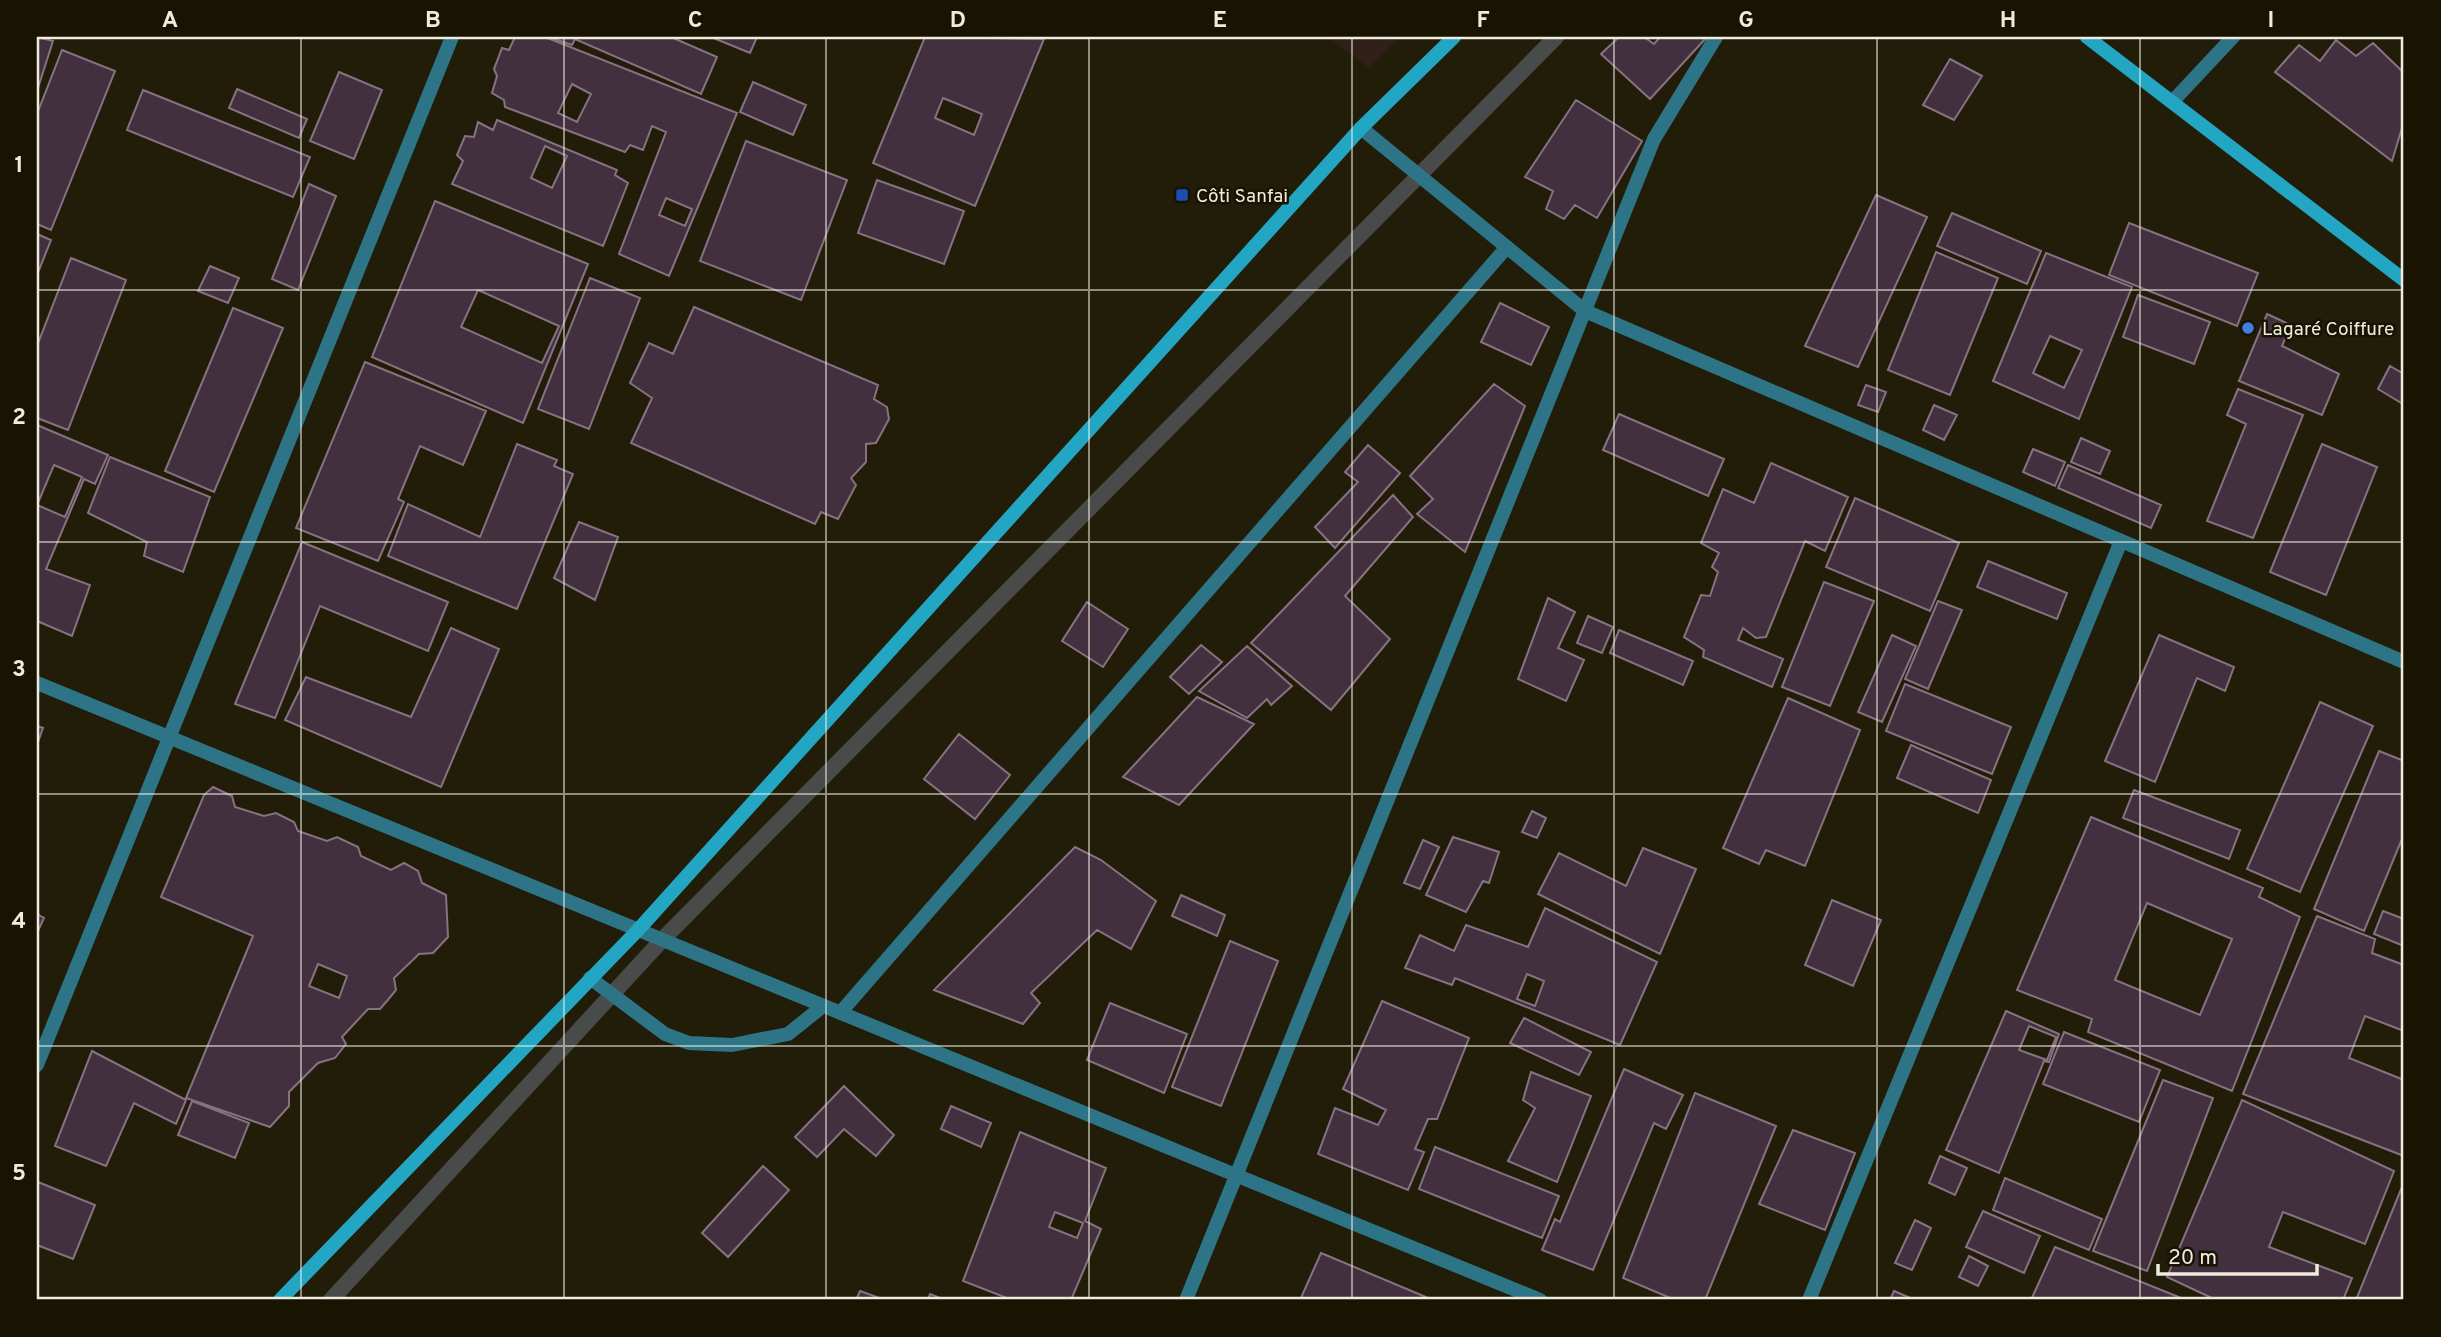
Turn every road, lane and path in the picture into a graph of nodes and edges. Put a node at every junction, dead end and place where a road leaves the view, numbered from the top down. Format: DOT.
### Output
graph roads {
  1 [pos="452,37"];
  2 [pos="1454,37"];
  3 [pos="1716,37"];
  4 [pos="2087,37"];
  5 [pos="2233,37"];
  6 [pos="2173,101"];
  7 [pos="1360,128"];
  8 [pos="1507,247"];
  9 [pos="2404,280"];
  10 [pos="1585,311"];
  11 [pos="2121,541"];
  12 [pos="2404,662"];
  13 [pos="37,683"];
  14 [pos="171,738"];
  15 [pos="638,930"];
  16 [pos="590,978"];
  17 [pos="823,1006"];
  18 [pos="840,1013"];
  19 [pos="37,1065"];
  20 [pos="1237,1176"];
  21 [pos="280,1300"];
  22 [pos="1186,1300"];
  23 [pos="1540,1300"];
  24 [pos="1810,1300"];
  1 -- 14 [label="street"];
  2 -- 7 [label="main road"];
  3 -- 10 [label="street"];
  4 -- 6 [label="main road"];
  5 -- 6 [label="street"];
  6 -- 9 [label="main road"];
  7 -- 8 [label="street"];
  7 -- 15 [label="main road"];
  8 -- 10 [label="street"];
  8 -- 18 [label="street"];
  10 -- 11 [label="street"];
  10 -- 20 [label="street"];
  11 -- 12 [label="street"];
  11 -- 24 [label="street"];
  13 -- 14 [label="street"];
  14 -- 15 [label="street"];
  14 -- 19 [label="street"];
  15 -- 16 [label="main road"];
  15 -- 17 [label="street"];
  16 -- 17 [label="street"];
  16 -- 21 [label="main road"];
  17 -- 18 [label="street"];
  18 -- 20 [label="street"];
  20 -- 22 [label="street"];
  20 -- 23 [label="street"];
}
